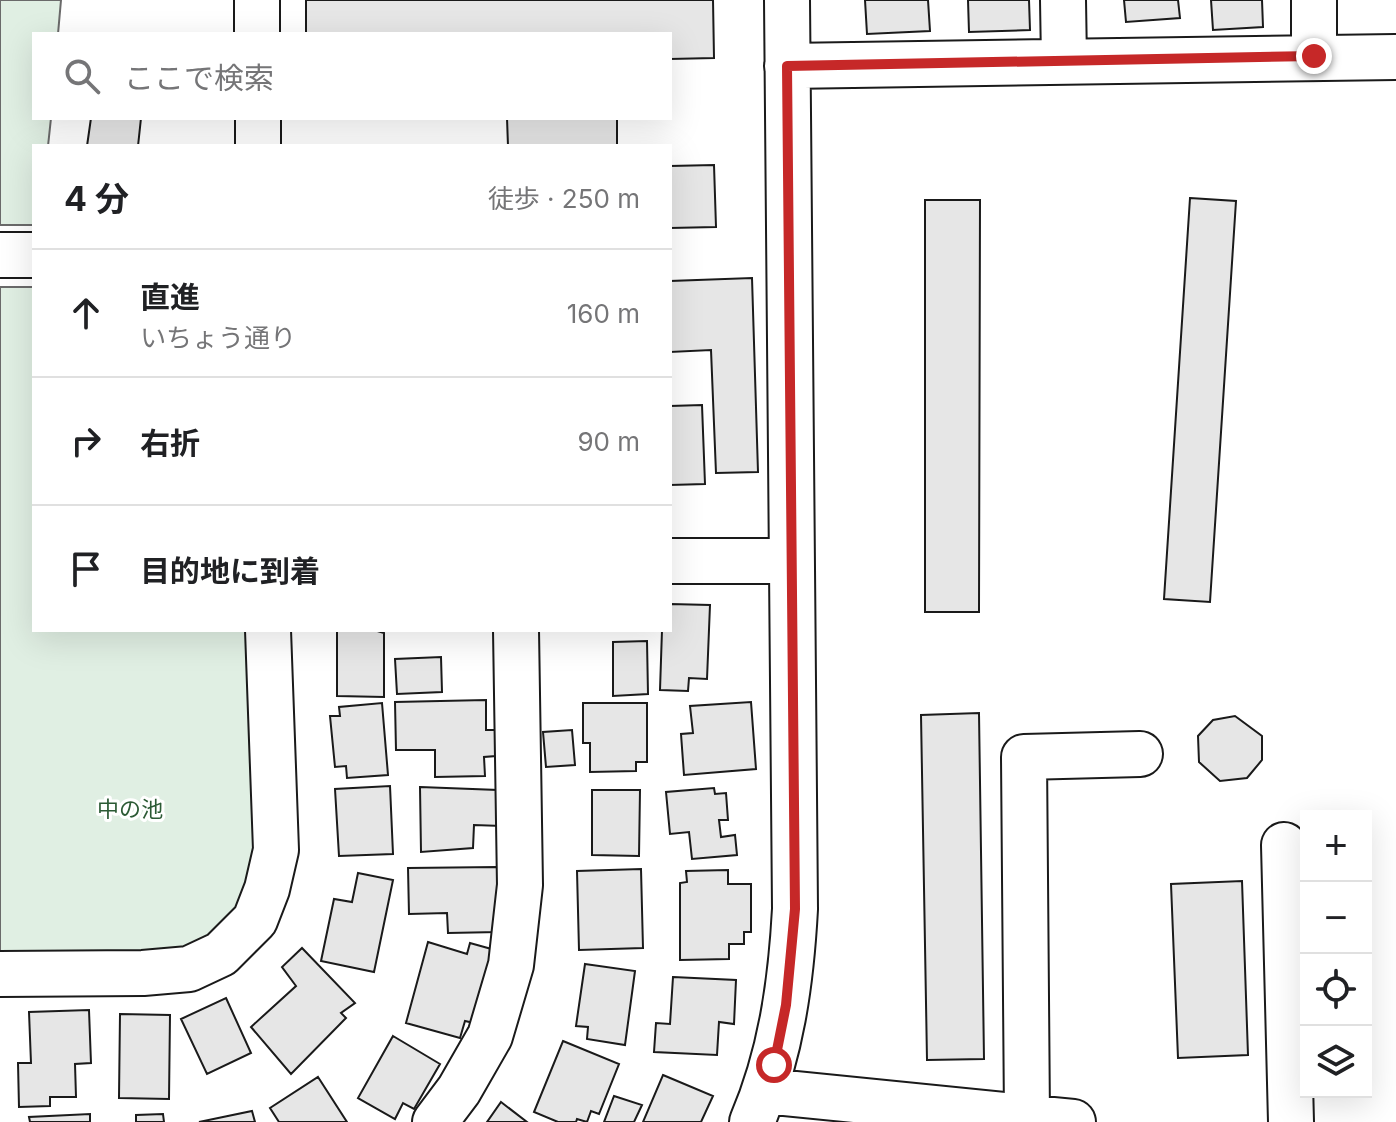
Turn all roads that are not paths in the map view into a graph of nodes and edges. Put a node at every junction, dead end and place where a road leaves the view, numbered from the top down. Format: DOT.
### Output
graph roads {
  1 [pos="257,0"];
  2 [pos="787,0"];
  3 [pos="1063,0"];
  4 [pos="1314,0"];
  5 [pos="257,32"];
  6 [pos="1314,56"];
  7 [pos="1396,57"];
  8 [pos="1064,61"];
  9 [pos="787,66"];
  10 [pos="258,120"];
  11 [pos="258,144"];
  12 [pos="0,255"];
  13 [pos="32,255"];
  14 [pos="672,561"];
  15 [pos="791,561"];
  16 [pos="268,632"];
  17 [pos="516,632"];
  18 [pos="1140,754"];
  19 [pos="1284,845"];
  20 [pos="0,974"];
  21 [pos="758,1107"];
  22 [pos="1027,1117"];
  23 [pos="435,1122"];
  24 [pos="1073,1122"];
  25 [pos="1291,1122"];
  1 -- 5 [label="street"];
  2 -- 9 [label="street"];
  3 -- 8 [label="street"];
  4 -- 6 [label="street"];
  6 -- 7 [label="street"];
  6 -- 8 [label="street"];
  8 -- 9 [label="street"];
  9 -- 15 [label="street"];
  10 -- 11 [label="street"];
  12 -- 13 [label="street"];
  14 -- 15 [label="street"];
  15 -- 21 [label="street"];
  16 -- 20 [label="street"];
  17 -- 23 [label="street"];
  18 -- 22 [label="street"];
  19 -- 25 [label="street"];
  21 -- 22 [label="street"];
  22 -- 24 [label="street"];
}
